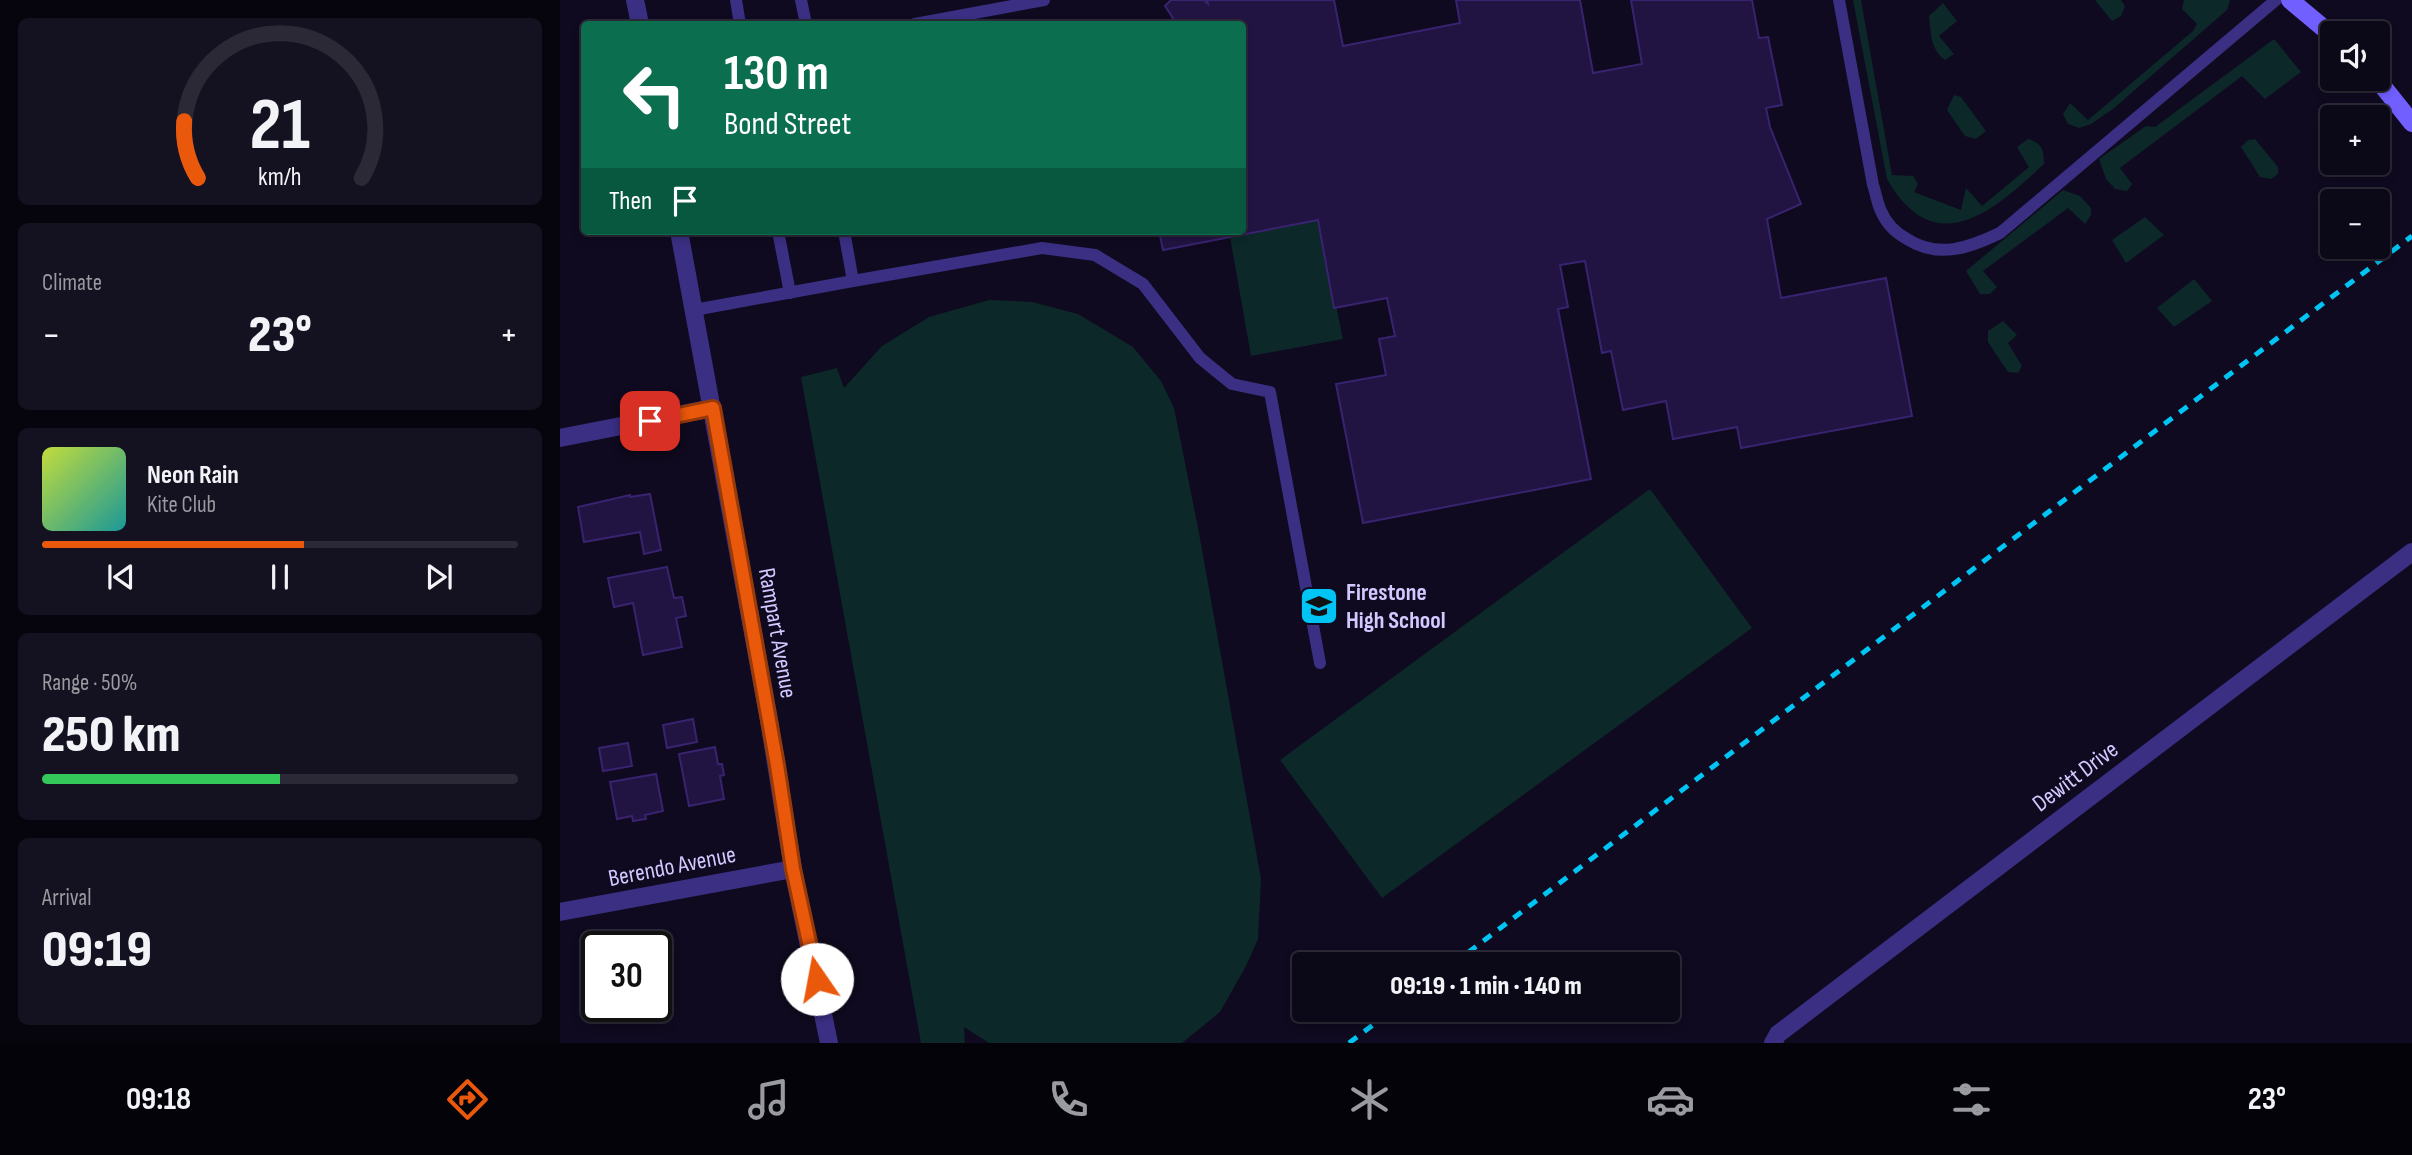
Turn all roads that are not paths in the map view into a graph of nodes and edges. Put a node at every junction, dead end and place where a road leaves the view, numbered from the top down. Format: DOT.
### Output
graph roads {
  1 [pos="635,0"];
  2 [pos="736,0"];
  3 [pos="801,0"];
  4 [pos="1045,0"];
  5 [pos="1839,0"];
  6 [pos="2276,0"];
  7 [pos="2290,0"];
  8 [pos="639,21"];
  9 [pos="740,21"];
  10 [pos="805,21"];
  11 [pos="931,21"];
  12 [pos="2320,25"];
  13 [pos="2387,91"];
  14 [pos="2412,123"];
  15 [pos="680,235"];
  16 [pos="779,235"];
  17 [pos="845,235"];
  18 [pos="853,281"];
  19 [pos="790,293"];
  20 [pos="694,310"];
  21 [pos="713,408"];
  22 [pos="560,438"];
  23 [pos="2412,552"];
  24 [pos="1320,663"];
  25 [pos="793,869"];
  26 [pos="560,912"];
  27 [pos="829,1043"];
  28 [pos="1773,1043"];
  1 -- 8 [label="street"];
  2 -- 9 [label="lane"];
  3 -- 10 [label="lane"];
  4 -- 11 [label="lane"];
  5 -- 6 [label="lane"];
  7 -- 12 [label="street"];
  13 -- 14 [label="street"];
  15 -- 20 [label="street, Rampart Avenue"];
  16 -- 19 [label="lane"];
  17 -- 18 [label="lane"];
  18 -- 19 [label="lane"];
  18 -- 24 [label="lane"];
  19 -- 20 [label="lane"];
  20 -- 21 [label="street, Rampart Avenue"];
  21 -- 22 [label="street"];
  21 -- 25 [label="street, Rampart Avenue"];
  23 -- 28 [label="street, Dewitt Drive"];
  25 -- 26 [label="street, Berendo Avenue"];
  25 -- 27 [label="street, Rampart Avenue"];
}
